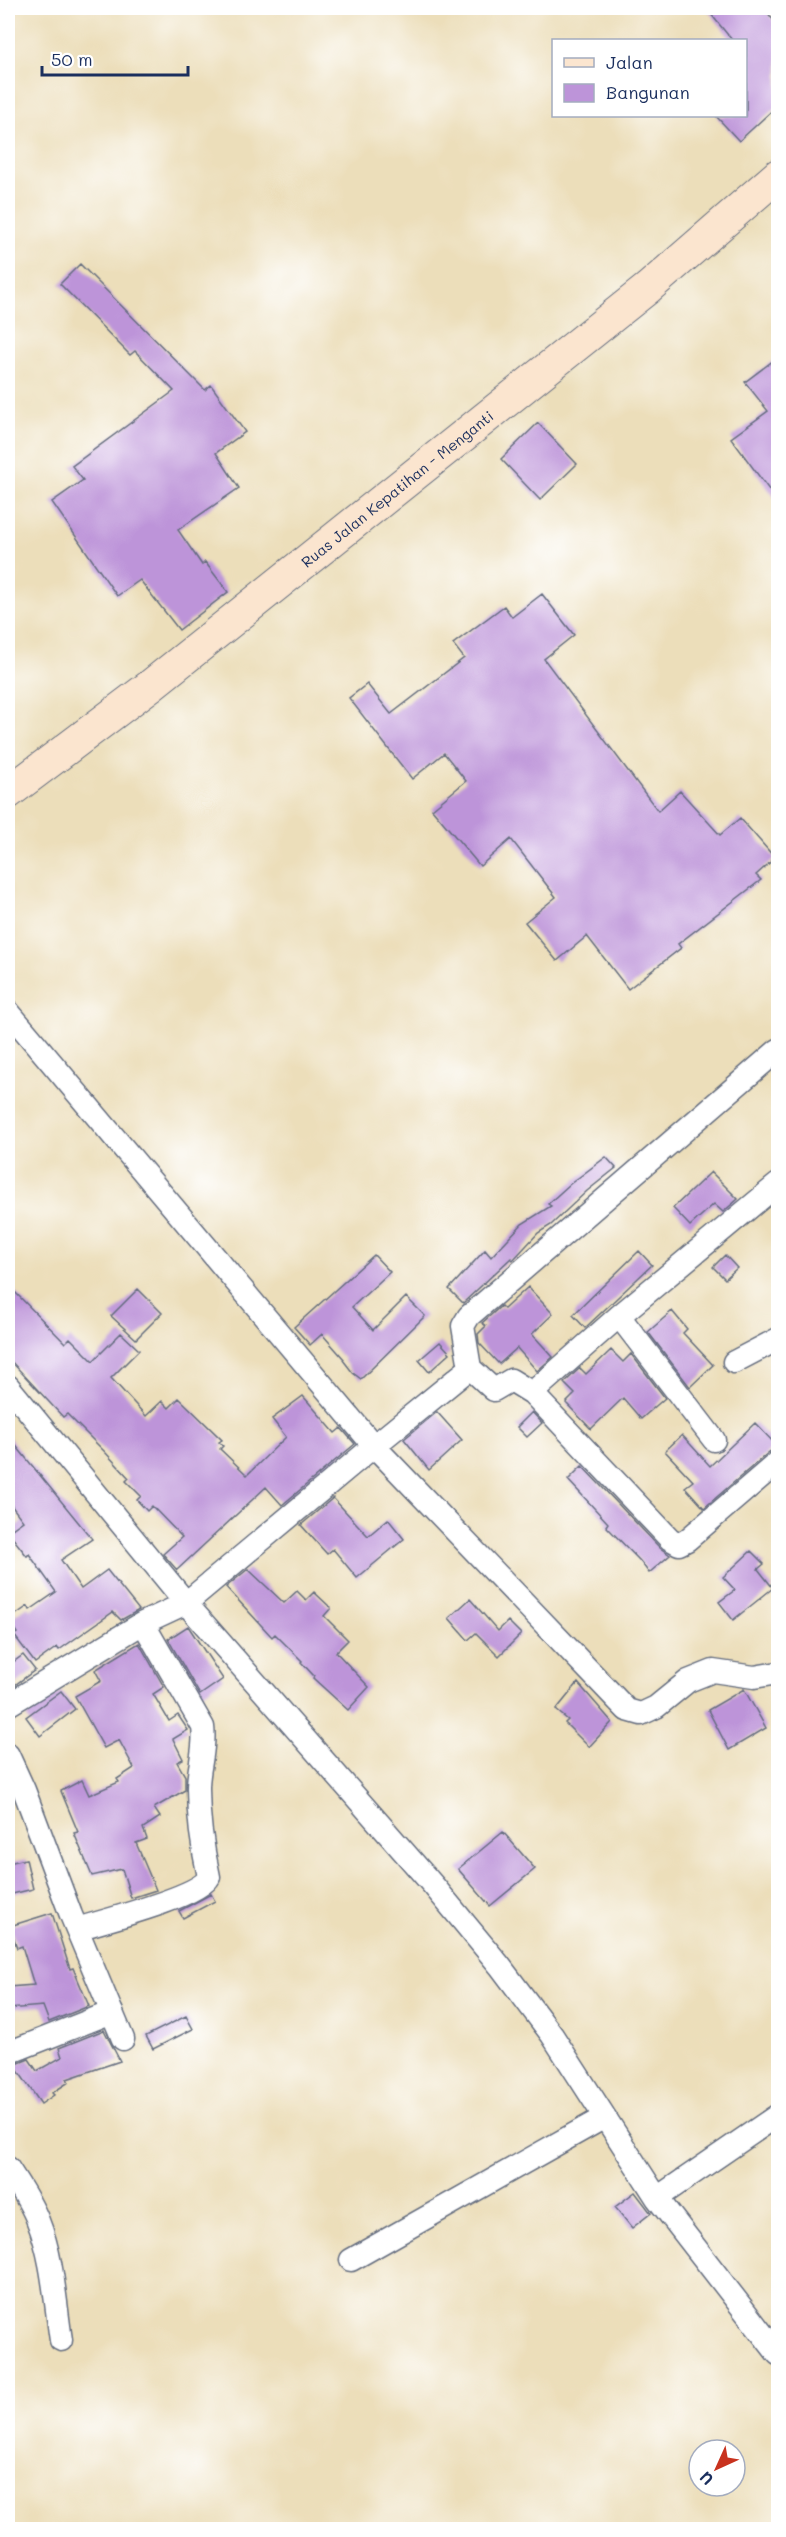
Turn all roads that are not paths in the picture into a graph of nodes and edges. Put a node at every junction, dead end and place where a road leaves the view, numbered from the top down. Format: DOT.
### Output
graph roads {
  1 [pos="778,175"];
  2 [pos="8,793"];
  3 [pos="8,1011"];
  4 [pos="778,1050"];
  5 [pos="778,1184"];
  6 [pos="619,1316"];
  7 [pos="778,1339"];
  8 [pos="734,1362"];
  9 [pos="470,1368"];
  10 [pos="8,1386"];
  11 [pos="532,1393"];
  12 [pos="714,1440"];
  13 [pos="374,1446"];
  14 [pos="778,1462"];
  15 [pos="186,1603"];
  16 [pos="143,1623"];
  17 [pos="778,1673"];
  18 [pos="8,1705"];
  19 [pos="8,1755"];
  20 [pos="78,1929"];
  21 [pos="112,2012"];
  22 [pos="123,2039"];
  23 [pos="8,2053"];
  24 [pos="778,2115"];
  25 [pos="603,2118"];
  26 [pos="8,2168"];
  27 [pos="657,2198"];
  28 [pos="351,2260"];
  29 [pos="61,2340"];
  30 [pos="778,2354"];
  1 -- 2 [label="main road, Ruas Jalan Kepatihan - Menganti"];
  3 -- 13 [label="street"];
  4 -- 9 [label="street"];
  5 -- 6 [label="street"];
  6 -- 11 [label="street"];
  6 -- 12 [label="street"];
  7 -- 8 [label="street"];
  9 -- 11 [label="street"];
  9 -- 13 [label="street"];
  10 -- 15 [label="street"];
  11 -- 14 [label="street"];
  13 -- 15 [label="street"];
  13 -- 17 [label="street"];
  15 -- 16 [label="street"];
  15 -- 25 [label="street"];
  16 -- 18 [label="street"];
  16 -- 20 [label="street"];
  19 -- 20 [label="street"];
  20 -- 21 [label="street"];
  21 -- 22 [label="street"];
  21 -- 23 [label="street"];
  24 -- 27 [label="street"];
  25 -- 27 [label="street"];
  25 -- 28 [label="street"];
  26 -- 29 [label="street"];
  27 -- 30 [label="street"];
}
